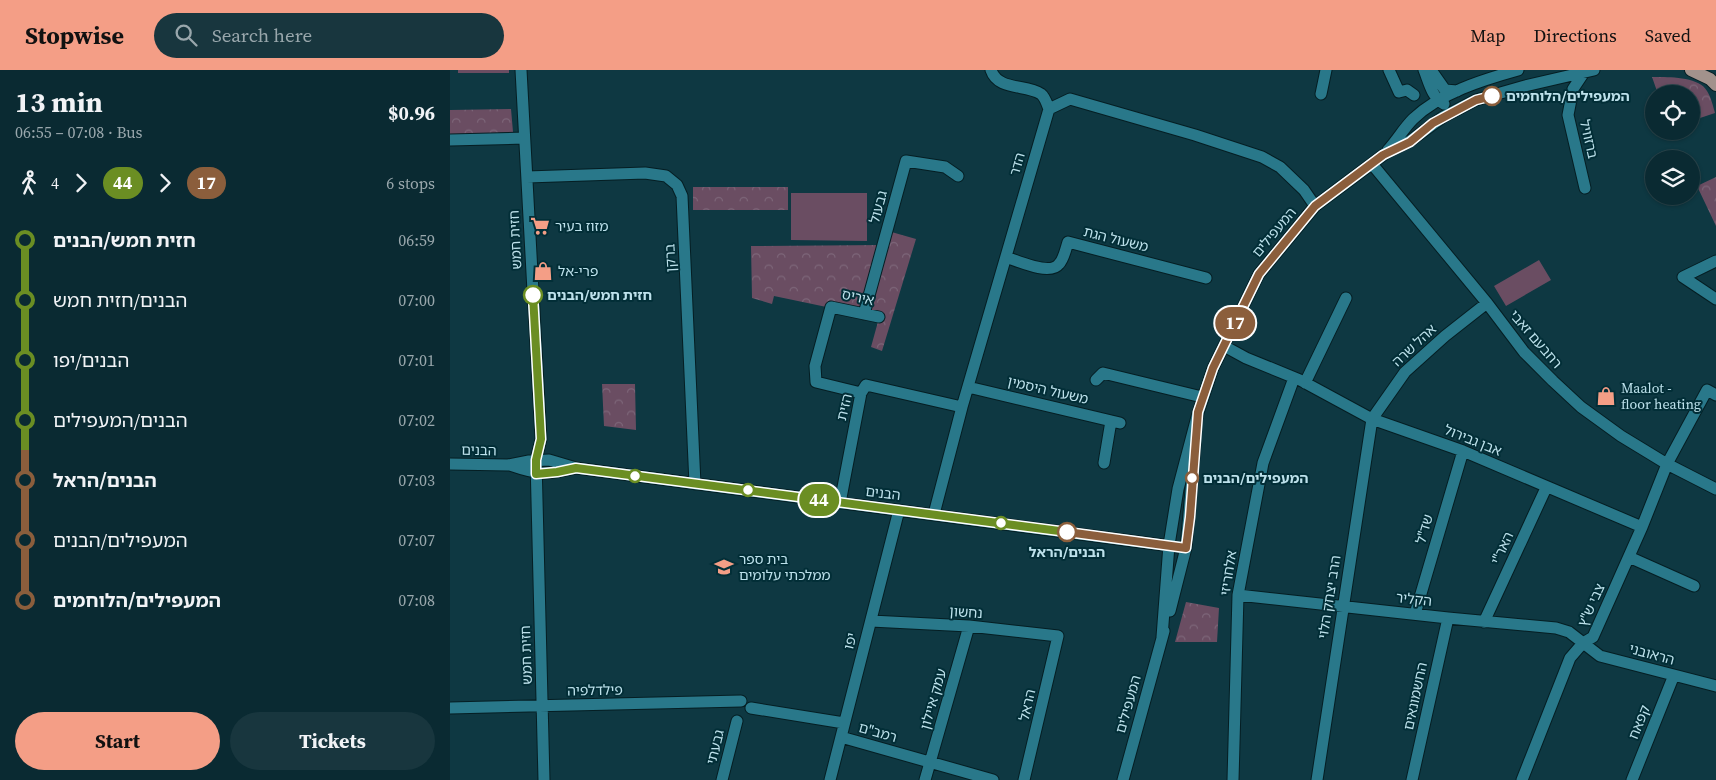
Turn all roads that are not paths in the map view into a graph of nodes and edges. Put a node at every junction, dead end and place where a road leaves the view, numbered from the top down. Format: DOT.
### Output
graph roads {
  1 [pos="521,70"];
  2 [pos="991,70"];
  3 [pos="1326,70"];
  4 [pos="1389,70"];
  5 [pos="1424,70"];
  6 [pos="1431,70"];
  7 [pos="1518,70"];
  8 [pos="1590,70"];
  9 [pos="1691,70"];
  10 [pos="1716,85"];
  11 [pos="1457,92"];
  12 [pos="1321,94"];
  13 [pos="1414,94"];
  14 [pos="1439,101"];
  15 [pos="1462,107"];
  16 [pos="1049,109"];
  17 [pos="524,138"];
  18 [pos="450,140"];
  19 [pos="1386,153"];
  20 [pos="1372,164"];
  21 [pos="958,176"];
  22 [pos="527,177"];
  23 [pos="1585,188"];
  24 [pos="1315,206"];
  25 [pos="1006,257"];
  26 [pos="1716,261"];
  27 [pos="1206,278"];
  28 [pos="1346,298"];
  29 [pos="1716,299"];
  30 [pos="1487,303"];
  31 [pos="864,314"];
  32 [pos="879,317"];
  33 [pos="1224,346"];
  34 [pos="1096,380"];
  35 [pos="1300,381"];
  36 [pos="968,387"];
  37 [pos="864,389"];
  38 [pos="1716,394"];
  39 [pos="1202,397"];
  40 [pos="962,407"];
  41 [pos="1198,412"];
  42 [pos="1372,419"];
  43 [pos="541,439"];
  44 [pos="1463,451"];
  45 [pos="536,460"];
  46 [pos="549,460"];
  47 [pos="1104,463"];
  48 [pos="450,464"];
  49 [pos="1667,464"];
  50 [pos="508,465"];
  51 [pos="576,468"];
  52 [pos="550,473"];
  53 [pos="536,474"];
  54 [pos="696,484"];
  55 [pos="1546,488"];
  56 [pos="1716,489"];
  57 [pos="840,503"];
  58 [pos="900,510"];
  59 [pos="934,514"];
  60 [pos="1642,527"];
  61 [pos="1169,545"];
  62 [pos="1186,548"];
  63 [pos="1629,557"];
  64 [pos="1694,586"];
  65 [pos="1238,595"];
  66 [pos="1343,606"];
  67 [pos="1415,614"];
  68 [pos="1448,618"];
  69 [pos="871,621"];
  70 [pos="1484,622"];
  71 [pos="969,626"];
  72 [pos="1058,636"];
  73 [pos="1162,637"];
  74 [pos="1584,643"];
  75 [pos="1674,675"];
  76 [pos="1716,686"];
  77 [pos="542,706"];
  78 [pos="450,708"];
  79 [pos="737,721"];
  80 [pos="844,723"];
  81 [pos="841,737"];
  82 [pos="930,762"];
  83 [pos="544,780"];
  84 [pos="722,780"];
  85 [pos="830,780"];
  86 [pos="925,780"];
  87 [pos="993,780"];
  88 [pos="1024,780"];
  89 [pos="1122,780"];
  90 [pos="1233,780"];
  91 [pos="1317,780"];
  92 [pos="1412,780"];
  93 [pos="1522,780"];
  94 [pos="1632,780"];
  1 -- 17 [label="street, חזית חמש"];
  2 -- 16 [label="street"];
  3 -- 12 [label="street"];
  4 -- 13 [label="street"];
  5 -- 14 [label="street"];
  6 -- 11 [label="street"];
  7 -- 11 [label="street, המעפילים"];
  8 -- 15 [label="street, המעפילים"];
  8 -- 23 [label="street, ברזוויל"];
  9 -- 10 [label="main road"];
  11 -- 14 [label="street, המעפילים"];
  14 -- 15 [label="street"];
  14 -- 19 [label="street, המעפילים"];
  15 -- 19 [label="street, המעפילים"];
  16 -- 24 [label="street"];
  16 -- 25 [label="street, הדר"];
  17 -- 18 [label="street"];
  17 -- 22 [label="street, חזית חמש"];
  19 -- 20 [label="street, המעפילים"];
  20 -- 24 [label="street, המעפילים"];
  20 -- 30 [label="street, רחבעם זאבי"];
  21 -- 31 [label="street, גבעול"];
  22 -- 43 [label="street, חזית חמש"];
  22 -- 54 [label="street, ברקן"];
  24 -- 33 [label="street, המעפילים"];
  25 -- 27 [label="street, משעול הגת"];
  25 -- 36 [label="street, הדר"];
  26 -- 29 [label="street"];
  28 -- 35 [label="street, אלחריזי"];
  30 -- 42 [label="street, אהל שרה"];
  30 -- 49 [label="street, רחבעם זאבי"];
  31 -- 32 [label="street, איריס"];
  31 -- 37 [label="street, איריס"];
  33 -- 35 [label="street, אבן גבירול"];
  33 -- 39 [label="street, המעפילים"];
  34 -- 39 [label="street, משעול היסמין"];
  35 -- 42 [label="street, אבן גבירול"];
  35 -- 65 [label="street, אלחריזי"];
  36 -- 40 [label="street, הדר"];
  36 -- 47 [label="street, משעול היסמין"];
  37 -- 40 [label="street, הזית"];
  37 -- 57 [label="street, הזית"];
  38 -- 49 [label="street, צבי ש\"ץ"];
  39 -- 41 [label="street, המעפילים"];
  40 -- 59 [label="street, הדר"];
  41 -- 61 [label="street, המעפילים"];
  41 -- 62 [label="street, המעפילים"];
  42 -- 44 [label="street, אבן גבירול"];
  42 -- 66 [label="street, הרב יצחק הלוי"];
  43 -- 45 [label="street, חזית חמש"];
  43 -- 46 [label="street, חזית חמש"];
  44 -- 55 [label="street, אבן גבירול"];
  44 -- 67 [label="street, שד\"ל"];
  45 -- 46 [label="street, הבנים"];
  45 -- 50 [label="street, הבנים"];
  45 -- 53 [label="street, חזית חמש"];
  46 -- 51 [label="street, הבנים"];
  46 -- 52 [label="street, חזית חמש"];
  48 -- 50 [label="street, הבנים"];
  49 -- 56 [label="street, רחבעם זאבי"];
  49 -- 60 [label="street, צבי ש\"ץ"];
  50 -- 53 [label="street, הבנים"];
  51 -- 52 [label="street, הבנים"];
  51 -- 54 [label="street, הבנים"];
  52 -- 53 [label="street, הבנים"];
  53 -- 77 [label="street, חזית חמש"];
  54 -- 57 [label="street, הבנים"];
  55 -- 60 [label="street, אבן גבירול"];
  55 -- 70 [label="street, האר\"י"];
  57 -- 58 [label="street, הבנים"];
  58 -- 59 [label="street, הבנים"];
  58 -- 69 [label="street, יפו"];
  59 -- 61 [label="street, הבנים"];
  60 -- 63 [label="street, צבי ש\"ץ"];
  61 -- 62 [label="street, הבנים"];
  61 -- 73 [label="street, המעפילים"];
  62 -- 73 [label="street, המעפילים"];
  63 -- 64 [label="street"];
  63 -- 74 [label="street, צבי ש\"ץ"];
  65 -- 66 [label="street, הקליר"];
  65 -- 90 [label="street, אלחריזי"];
  66 -- 67 [label="street, הקליר"];
  66 -- 91 [label="street, הרב יצחק הלוי"];
  67 -- 68 [label="street, הקליר"];
  68 -- 70 [label="street, הקליר"];
  68 -- 92 [label="street, החשמונאים"];
  69 -- 71 [label="street, נחשון"];
  69 -- 80 [label="street, יפו"];
  70 -- 74 [label="street, הקליר"];
  71 -- 72 [label="street, נחשון"];
  71 -- 82 [label="street, עמק איילון"];
  72 -- 88 [label="street, הראל"];
  73 -- 89 [label="street, המעפילים"];
  74 -- 75 [label="street, הראובני"];
  74 -- 93 [label="street, צבי ש\"ץ"];
  75 -- 76 [label="street, הראובני"];
  75 -- 94 [label="street, קפאח"];
  77 -- 78 [label="street, פילדלפיה"];
  77 -- 80 [label="street, פילדלפיה"];
  77 -- 83 [label="street, חזית חמש"];
  79 -- 84 [label="street, גבעתי"];
  80 -- 81 [label="street, יפו"];
  81 -- 82 [label="street, רמב\"ם"];
  81 -- 85 [label="street, יפו"];
  82 -- 86 [label="street, עמק איילון"];
  82 -- 87 [label="street, רמב\"ם"];
}
